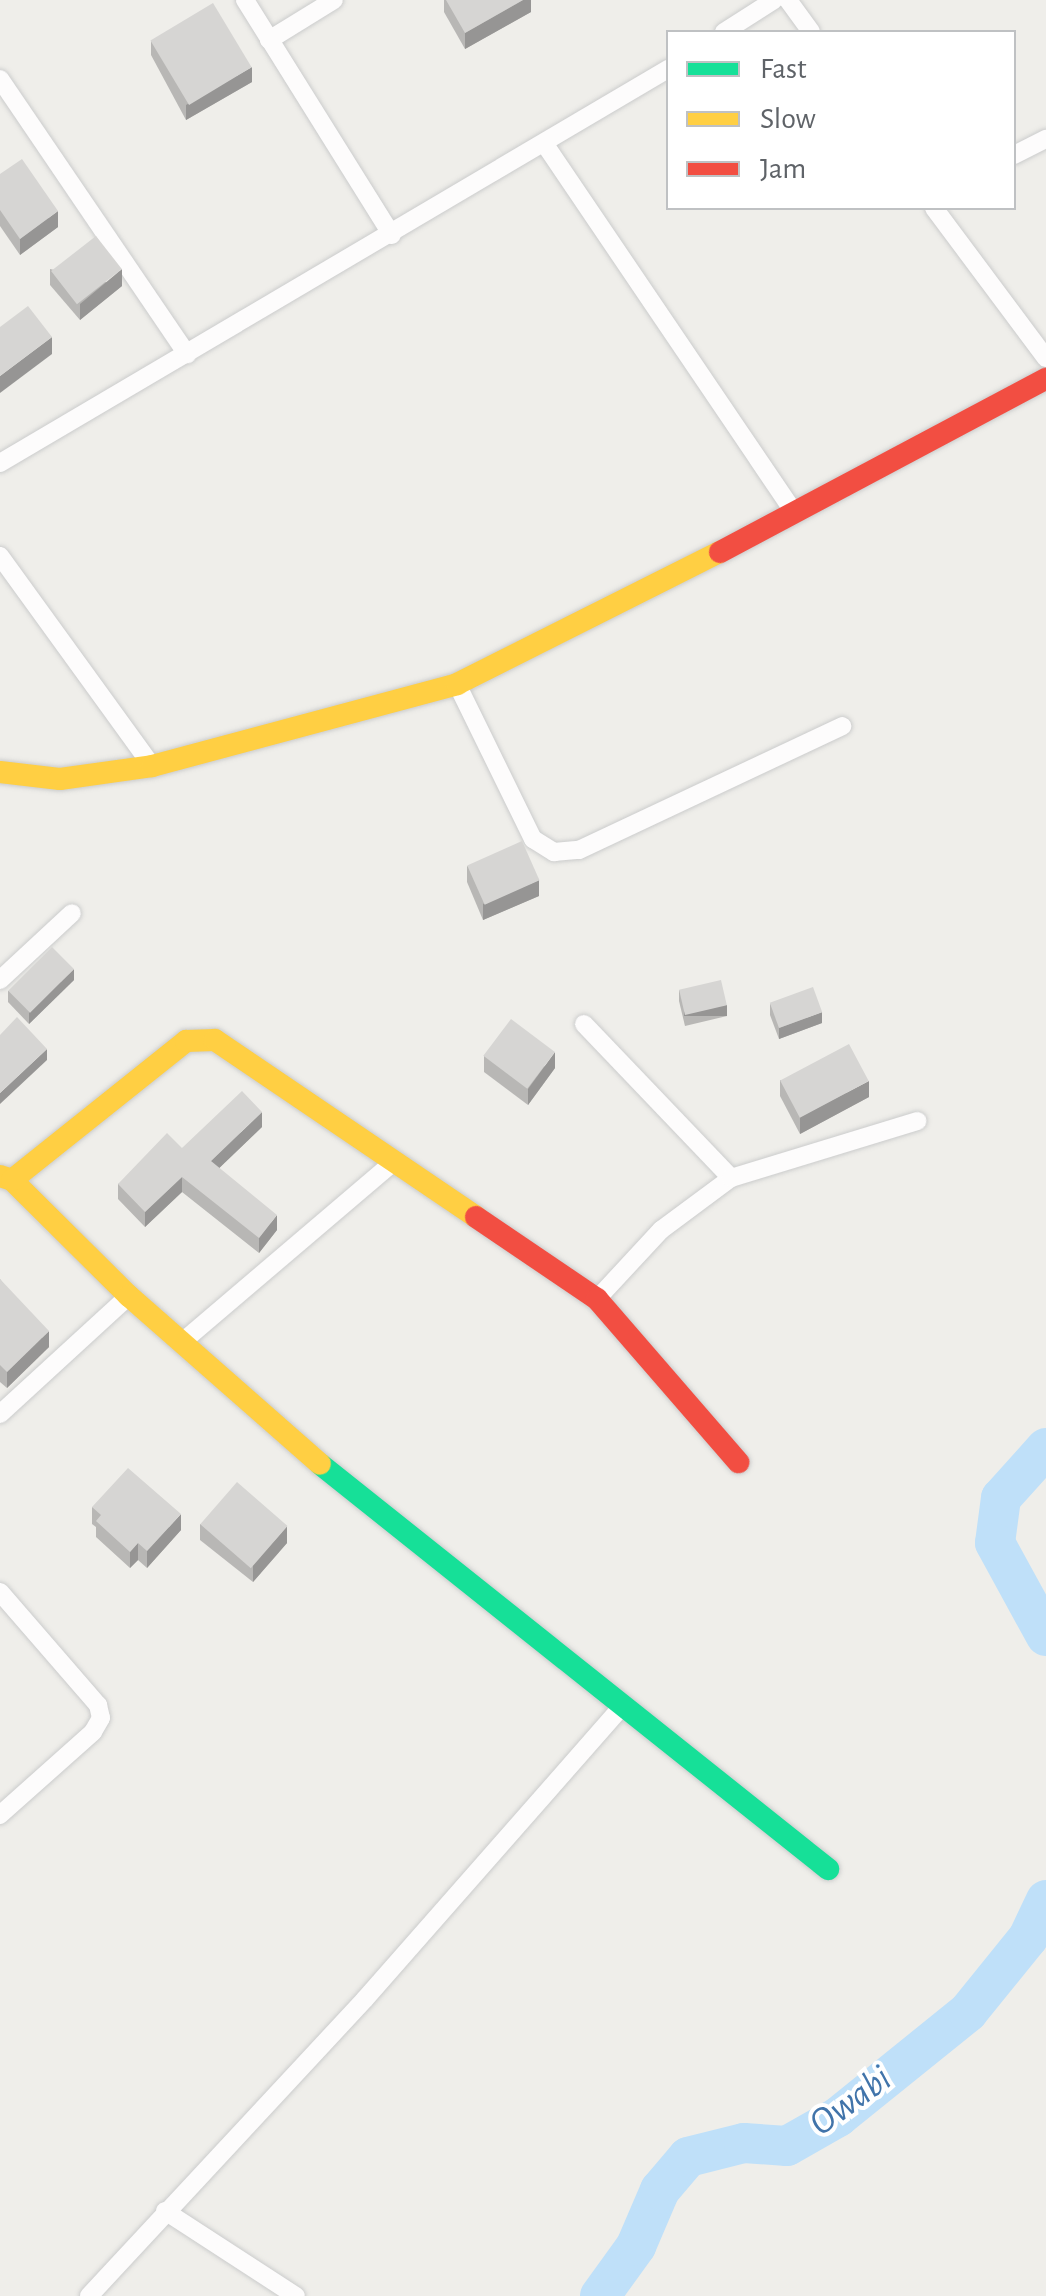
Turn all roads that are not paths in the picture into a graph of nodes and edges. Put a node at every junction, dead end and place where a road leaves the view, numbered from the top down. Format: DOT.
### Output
graph roads {
  1 [pos="245,0"];
  2 [pos="334,0"];
  3 [pos="774,0"];
  4 [pos="788,0"];
  5 [pos="727,30"];
  6 [pos="810,30"];
  7 [pos="269,40"];
  8 [pos="666,70"];
  9 [pos="0,79"];
  10 [pos="1046,140"];
  11 [pos="546,146"];
  12 [pos="1016,154"];
  13 [pos="935,210"];
  14 [pos="392,235"];
  15 [pos="187,354"];
  16 [pos="1046,358"];
  17 [pos="1046,378"];
  18 [pos="0,463"];
  19 [pos="795,514"];
  20 [pos="0,556"];
  21 [pos="457,684"];
  22 [pos="842,726"];
  23 [pos="152,766"];
  24 [pos="0,772"];
  25 [pos="72,913"];
  26 [pos="0,980"];
  27 [pos="584,1024"];
  28 [pos="918,1121"];
  29 [pos="394,1162"];
  30 [pos="6,1178"];
  31 [pos="731,1178"];
  32 [pos="130,1296"];
  33 [pos="597,1299"];
  34 [pos="181,1343"];
  35 [pos="0,1414"];
  36 [pos="738,1462"];
  37 [pos="0,1592"];
  38 [pos="620,1709"];
  39 [pos="0,1815"];
  40 [pos="828,1870"];
  41 [pos="164,2211"];
  42 [pos="89,2296"];
  43 [pos="296,2296"];
  1 -- 7 [label="street"];
  2 -- 7 [label="street"];
  3 -- 5 [label="street"];
  4 -- 6 [label="street"];
  7 -- 14 [label="street"];
  8 -- 11 [label="street"];
  9 -- 15 [label="street"];
  10 -- 12 [label="street"];
  11 -- 14 [label="street"];
  11 -- 19 [label="street"];
  13 -- 16 [label="street"];
  14 -- 15 [label="street"];
  15 -- 18 [label="street"];
  17 -- 19 [label="street"];
  19 -- 21 [label="street"];
  20 -- 23 [label="street"];
  21 -- 22 [label="street"];
  21 -- 23 [label="street"];
  23 -- 24 [label="street"];
  25 -- 26 [label="street"];
  27 -- 31 [label="street"];
  28 -- 31 [label="street"];
  29 -- 30 [label="street"];
  29 -- 33 [label="street"];
  29 -- 34 [label="street"];
  30 -- 32 [label="street"];
  31 -- 33 [label="street"];
  32 -- 34 [label="street"];
  32 -- 35 [label="street"];
  33 -- 36 [label="street"];
  34 -- 38 [label="street"];
  37 -- 39 [label="street"];
  38 -- 40 [label="street"];
  38 -- 41 [label="street"];
  41 -- 42 [label="street"];
  41 -- 43 [label="street"];
}
